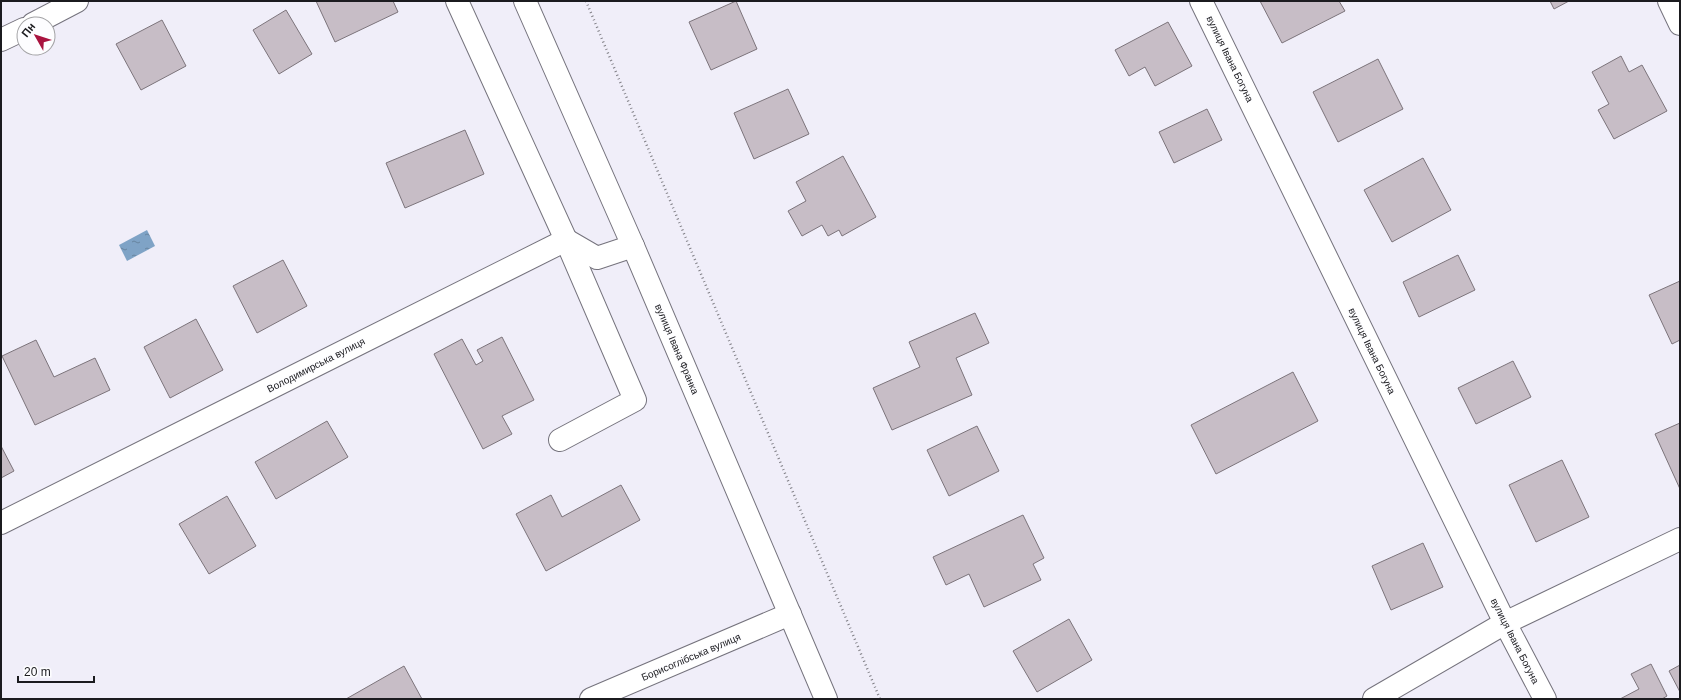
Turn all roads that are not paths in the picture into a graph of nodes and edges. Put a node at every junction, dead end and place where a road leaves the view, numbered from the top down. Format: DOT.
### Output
graph roads {
  1 [pos="77,1"];
  2 [pos="457,1"];
  3 [pos="525,1"];
  4 [pos="1201,1"];
  5 [pos="1669,1"];
  6 [pos="48,16"];
  7 [pos="1680,24"];
  8 [pos="16,32"];
  9 [pos="1,40"];
  10 [pos="566,240"];
  11 [pos="633,246"];
  12 [pos="560,440"];
  13 [pos="1,523"];
  14 [pos="1680,539"];
  15 [pos="790,614"];
  16 [pos="1505,623"];
  17 [pos="591,699"];
  18 [pos="826,699"];
  19 [pos="1374,699"];
  20 [pos="1545,699"];
  1 -- 6 [label="street"];
  2 -- 10 [label="street"];
  3 -- 11 [label="street, вулиця Івана Франка"];
  4 -- 16 [label="street, вулиця Івана Богуна"];
  5 -- 7 [label="street"];
  8 -- 9 [label="street"];
  10 -- 11 [label="street"];
  10 -- 12 [label="street"];
  10 -- 13 [label="street, Володимирська вулиця"];
  11 -- 15 [label="street, вулиця Івана Франка"];
  14 -- 16 [label="street"];
  15 -- 17 [label="street, Борисоглібська вулиця"];
  15 -- 18 [label="street, вулиця Івана Франка"];
  16 -- 19 [label="street"];
  16 -- 20 [label="street, вулиця Івана Богуна"];
}
